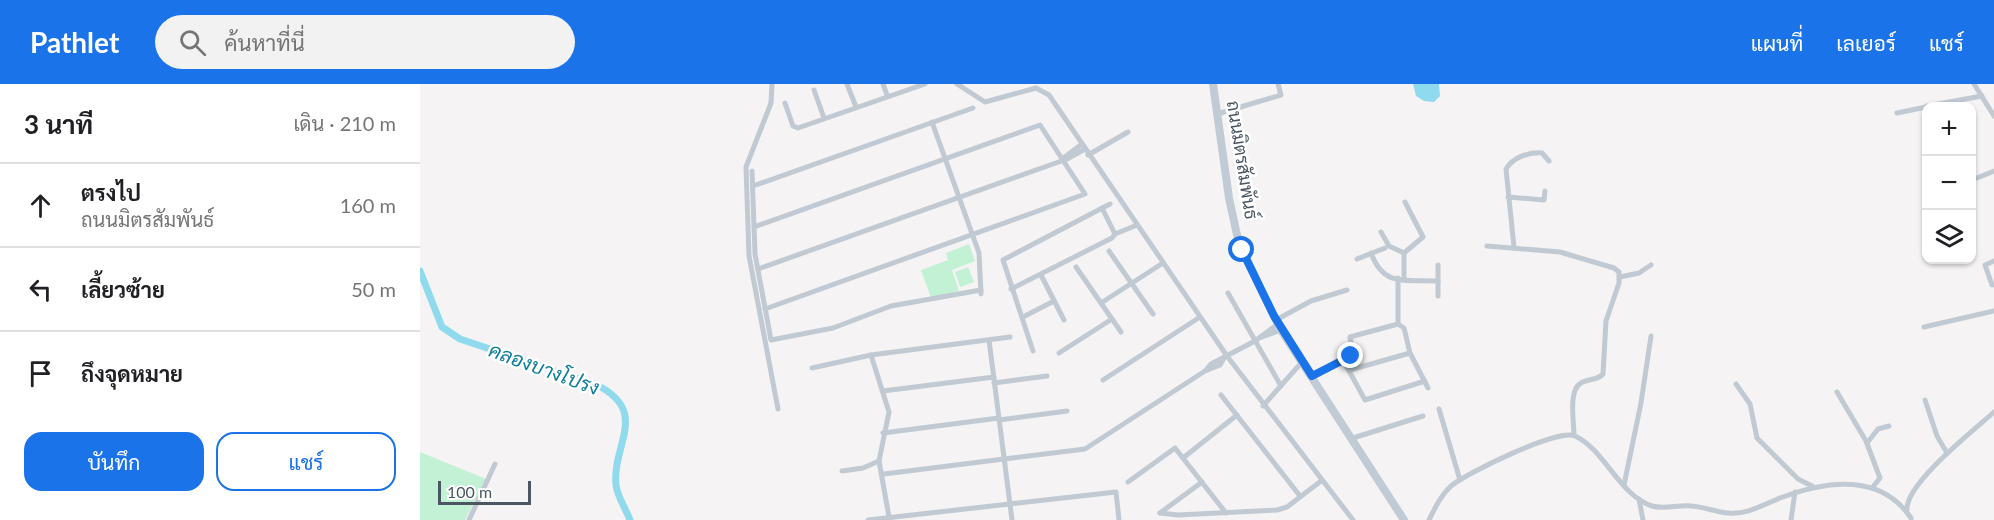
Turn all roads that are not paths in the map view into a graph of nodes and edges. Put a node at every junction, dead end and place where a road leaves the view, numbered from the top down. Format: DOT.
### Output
graph roads {
  1 [pos="772,84"];
  2 [pos="847,84"];
  3 [pos="883,84"];
  4 [pos="919,84"];
  5 [pos="925,84"];
  6 [pos="957,84"];
  7 [pos="1213,84"];
  8 [pos="1278,84"];
  9 [pos="1974,84"];
  10 [pos="814,90"];
  11 [pos="887,95"];
  12 [pos="1982,96"];
  13 [pos="1952,102"];
  14 [pos="785,103"];
  15 [pos="856,107"];
  16 [pos="973,108"];
  17 [pos="1922,108"];
  18 [pos="1897,113"];
  19 [pos="1217,114"];
  20 [pos="1994,116"];
  21 [pos="824,118"];
  22 [pos="932,122"];
  23 [pos="1128,132"];
  24 [pos="1085,149"];
  25 [pos="945,159"];
  26 [pos="1062,159"];
  27 [pos="1549,161"];
  28 [pos="752,171"];
  29 [pos="1994,171"];
  30 [pos="1976,178"];
  31 [pos="753,186"];
  32 [pos="1545,191"];
  33 [pos="960,196"];
  34 [pos="1508,197"];
  35 [pos="1405,202"];
  36 [pos="1110,204"];
  37 [pos="1102,208"];
  38 [pos="1136,224"];
  39 [pos="754,227"];
  40 [pos="1381,232"];
  41 [pos="1116,234"];
  42 [pos="974,236"];
  43 [pos="1487,246"];
  44 [pos="1514,247"];
  45 [pos="1385,248"];
  46 [pos="1109,251"];
  47 [pos="1404,253"];
  48 [pos="1371,254"];
  49 [pos="1357,259"];
  50 [pos="1994,261"];
  51 [pos="1162,262"];
  52 [pos="1438,265"];
  53 [pos="1651,265"];
  54 [pos="1076,267"];
  55 [pos="758,269"];
  56 [pos="1041,274"];
  57 [pos="1620,277"];
  58 [pos="1401,279"];
  59 [pos="1438,281"];
  60 [pos="1131,282"];
  61 [pos="1992,285"];
  62 [pos="1011,290"];
  63 [pos="1347,290"];
  64 [pos="1228,293"];
  65 [pos="1438,296"];
  66 [pos="1054,301"];
  67 [pos="1101,303"];
  68 [pos="765,309"];
  69 [pos="1994,310"];
  70 [pos="1153,314"];
  71 [pos="1023,317"];
  72 [pos="1200,317"];
  73 [pos="1112,319"];
  74 [pos="1064,320"];
  75 [pos="1279,324"];
  76 [pos="1398,324"];
  77 [pos="1924,327"];
  78 [pos="1121,332"];
  79 [pos="1651,336"];
  80 [pos="1010,337"];
  81 [pos="989,340"];
  82 [pos="1257,340"];
  83 [pos="1034,351"];
  84 [pos="1059,353"];
  85 [pos="1410,353"];
  86 [pos="871,355"];
  87 [pos="1226,357"];
  88 [pos="1343,360"];
  89 [pos="1302,362"];
  90 [pos="812,368"];
  91 [pos="1350,370"];
  92 [pos="1047,376"];
  93 [pos="1312,376"];
  94 [pos="994,380"];
  95 [pos="1103,380"];
  96 [pos="1425,381"];
  97 [pos="1736,384"];
  98 [pos="1281,386"];
  99 [pos="1428,388"];
  100 [pos="882,391"];
  101 [pos="1837,392"];
  102 [pos="1221,395"];
  103 [pos="1925,400"];
  104 [pos="1263,406"];
  105 [pos="778,409"];
  106 [pos="1439,409"];
  107 [pos="1067,411"];
  108 [pos="1994,412"];
  109 [pos="1237,415"];
  110 [pos="1423,416"];
  111 [pos="999,419"];
  112 [pos="1889,426"];
  113 [pos="883,433"];
  114 [pos="1574,435"];
  115 [pos="1353,438"];
  116 [pos="1867,443"];
  117 [pos="1947,453"];
  118 [pos="1183,458"];
  119 [pos="1004,460"];
  120 [pos="879,461"];
  121 [pos="495,464"];
  122 [pos="842,471"];
  123 [pos="884,474"];
  124 [pos="1460,480"];
  125 [pos="1321,481"];
  126 [pos="1128,482"];
  127 [pos="1202,482"];
  128 [pos="1624,485"];
  129 [pos="1812,486"];
  130 [pos="1872,488"];
  131 [pos="1795,492"];
  132 [pos="1300,496"];
  133 [pos="1639,499"];
  134 [pos="1010,503"];
  135 [pos="1226,513"];
  136 [pos="889,517"];
  137 [pos="1911,519"];
  138 [pos="469,520"];
  139 [pos="868,520"];
  140 [pos="1012,520"];
  141 [pos="1119,520"];
  142 [pos="1353,520"];
  143 [pos="1404,520"];
  144 [pos="1429,520"];
  145 [pos="1643,520"];
  146 [pos="1791,520"];
  1 -- 105 [label="street"];
  2 -- 15 [label="street"];
  3 -- 11 [label="street"];
  4 -- 5 [label="street"];
  4 -- 11 [label="street"];
  6 -- 24 [label="street"];
  7 -- 19 [label="street, ถนนมิตรสัมพันธ์"];
  8 -- 19 [label="street"];
  9 -- 12 [label="street"];
  10 -- 21 [label="street"];
  11 -- 15 [label="street"];
  12 -- 13 [label="street"];
  12 -- 20 [label="street"];
  14 -- 21 [label="street"];
  15 -- 21 [label="street"];
  16 -- 22 [label="street"];
  17 -- 18 [label="street"];
  19 -- 75 [label="street, ถนนมิตรสัมพันธ์"];
  22 -- 25 [label="street"];
  22 -- 31 [label="street"];
  23 -- 24 [label="street"];
  24 -- 26 [label="street"];
  24 -- 38 [label="street"];
  25 -- 26 [label="street"];
  25 -- 33 [label="street"];
  25 -- 39 [label="street"];
  26 -- 33 [label="street"];
  26 -- 42 [label="street"];
  27 -- 34 [label="street"];
  28 -- 31 [label="street"];
  29 -- 30 [label="street"];
  31 -- 39 [label="street"];
  32 -- 34 [label="street"];
  33 -- 42 [label="street"];
  33 -- 55 [label="street"];
  34 -- 44 [label="street"];
  35 -- 47 [label="street"];
  36 -- 37 [label="street"];
  37 -- 41 [label="street"];
  37 -- 62 [label="street"];
  38 -- 41 [label="street"];
  38 -- 51 [label="street"];
  39 -- 55 [label="street"];
  40 -- 47 [label="street"];
  41 -- 56 [label="street"];
  42 -- 68 [label="street"];
  42 -- 68 [label="street"];
  43 -- 44 [label="street"];
  44 -- 57 [label="street"];
  45 -- 48 [label="street"];
  46 -- 60 [label="street"];
  47 -- 58 [label="street"];
  48 -- 49 [label="street"];
  48 -- 58 [label="street"];
  50 -- 61 [label="street"];
  51 -- 60 [label="street"];
  51 -- 72 [label="street"];
  52 -- 59 [label="street"];
  53 -- 57 [label="street"];
  54 -- 67 [label="street"];
  55 -- 68 [label="street"];
  56 -- 62 [label="street"];
  56 -- 66 [label="street"];
  57 -- 114 [label="street"];
  58 -- 59 [label="street"];
  58 -- 76 [label="street"];
  59 -- 65 [label="street"];
  60 -- 67 [label="street"];
  60 -- 70 [label="street"];
  62 -- 71 [label="street"];
  63 -- 75 [label="street"];
  64 -- 82 [label="street"];
  66 -- 71 [label="street"];
  66 -- 74 [label="street"];
  67 -- 73 [label="street"];
  69 -- 77 [label="street"];
  71 -- 83 [label="street"];
  72 -- 87 [label="street"];
  72 -- 95 [label="street"];
  73 -- 78 [label="street"];
  73 -- 84 [label="street"];
  75 -- 82 [label="street"];
  75 -- 89 [label="street, ถนนมิตรสัมพันธ์"];
  76 -- 85 [label="street"];
  76 -- 88 [label="street"];
  79 -- 128 [label="street"];
  80 -- 81 [label="street"];
  81 -- 86 [label="street"];
  81 -- 94 [label="street"];
  82 -- 87 [label="street"];
  82 -- 98 [label="street"];
  85 -- 91 [label="street"];
  85 -- 96 [label="street"];
  86 -- 90 [label="street"];
  86 -- 100 [label="street"];
  87 -- 104 [label="street"];
  87 -- 119 [label="street"];
  88 -- 91 [label="street"];
  88 -- 93 [label="street"];
  89 -- 93 [label="street, ถนนมิตรสัมพันธ์"];
  89 -- 98 [label="street"];
  91 -- 96 [label="street"];
  92 -- 94 [label="street"];
  93 -- 115 [label="street, ถนนมิตรสัมพันธ์"];
  94 -- 100 [label="street"];
  94 -- 111 [label="street"];
  96 -- 99 [label="street"];
  97 -- 129 [label="street"];
  98 -- 104 [label="street"];
  100 -- 113 [label="street"];
  101 -- 116 [label="street"];
  102 -- 109 [label="street"];
  103 -- 117 [label="street"];
  104 -- 125 [label="street"];
  106 -- 124 [label="street"];
  107 -- 111 [label="street"];
  108 -- 117 [label="street"];
  109 -- 118 [label="street"];
  109 -- 132 [label="street"];
  110 -- 115 [label="street"];
  111 -- 113 [label="street"];
  111 -- 119 [label="street"];
  112 -- 116 [label="street"];
  113 -- 120 [label="street"];
  114 -- 124 [label="street"];
  114 -- 128 [label="street"];
  115 -- 143 [label="street, ถนนมิตรสัมพันธ์"];
  116 -- 130 [label="street"];
  117 -- 137 [label="street"];
  118 -- 126 [label="street"];
  118 -- 127 [label="street"];
  119 -- 123 [label="street"];
  119 -- 134 [label="street"];
  120 -- 122 [label="street"];
  120 -- 123 [label="street"];
  121 -- 138 [label="street"];
  123 -- 136 [label="street"];
  124 -- 144 [label="street"];
  125 -- 132 [label="street"];
  125 -- 142 [label="street"];
  127 -- 135 [label="street"];
  127 -- 135 [label="street"];
  128 -- 133 [label="street"];
  129 -- 130 [label="street"];
  129 -- 131 [label="street"];
  130 -- 137 [label="street"];
  131 -- 133 [label="street"];
  131 -- 146 [label="street"];
  132 -- 135 [label="street"];
  133 -- 145 [label="street"];
  134 -- 136 [label="street"];
  134 -- 140 [label="street"];
  134 -- 141 [label="street"];
  136 -- 139 [label="street"];
}
